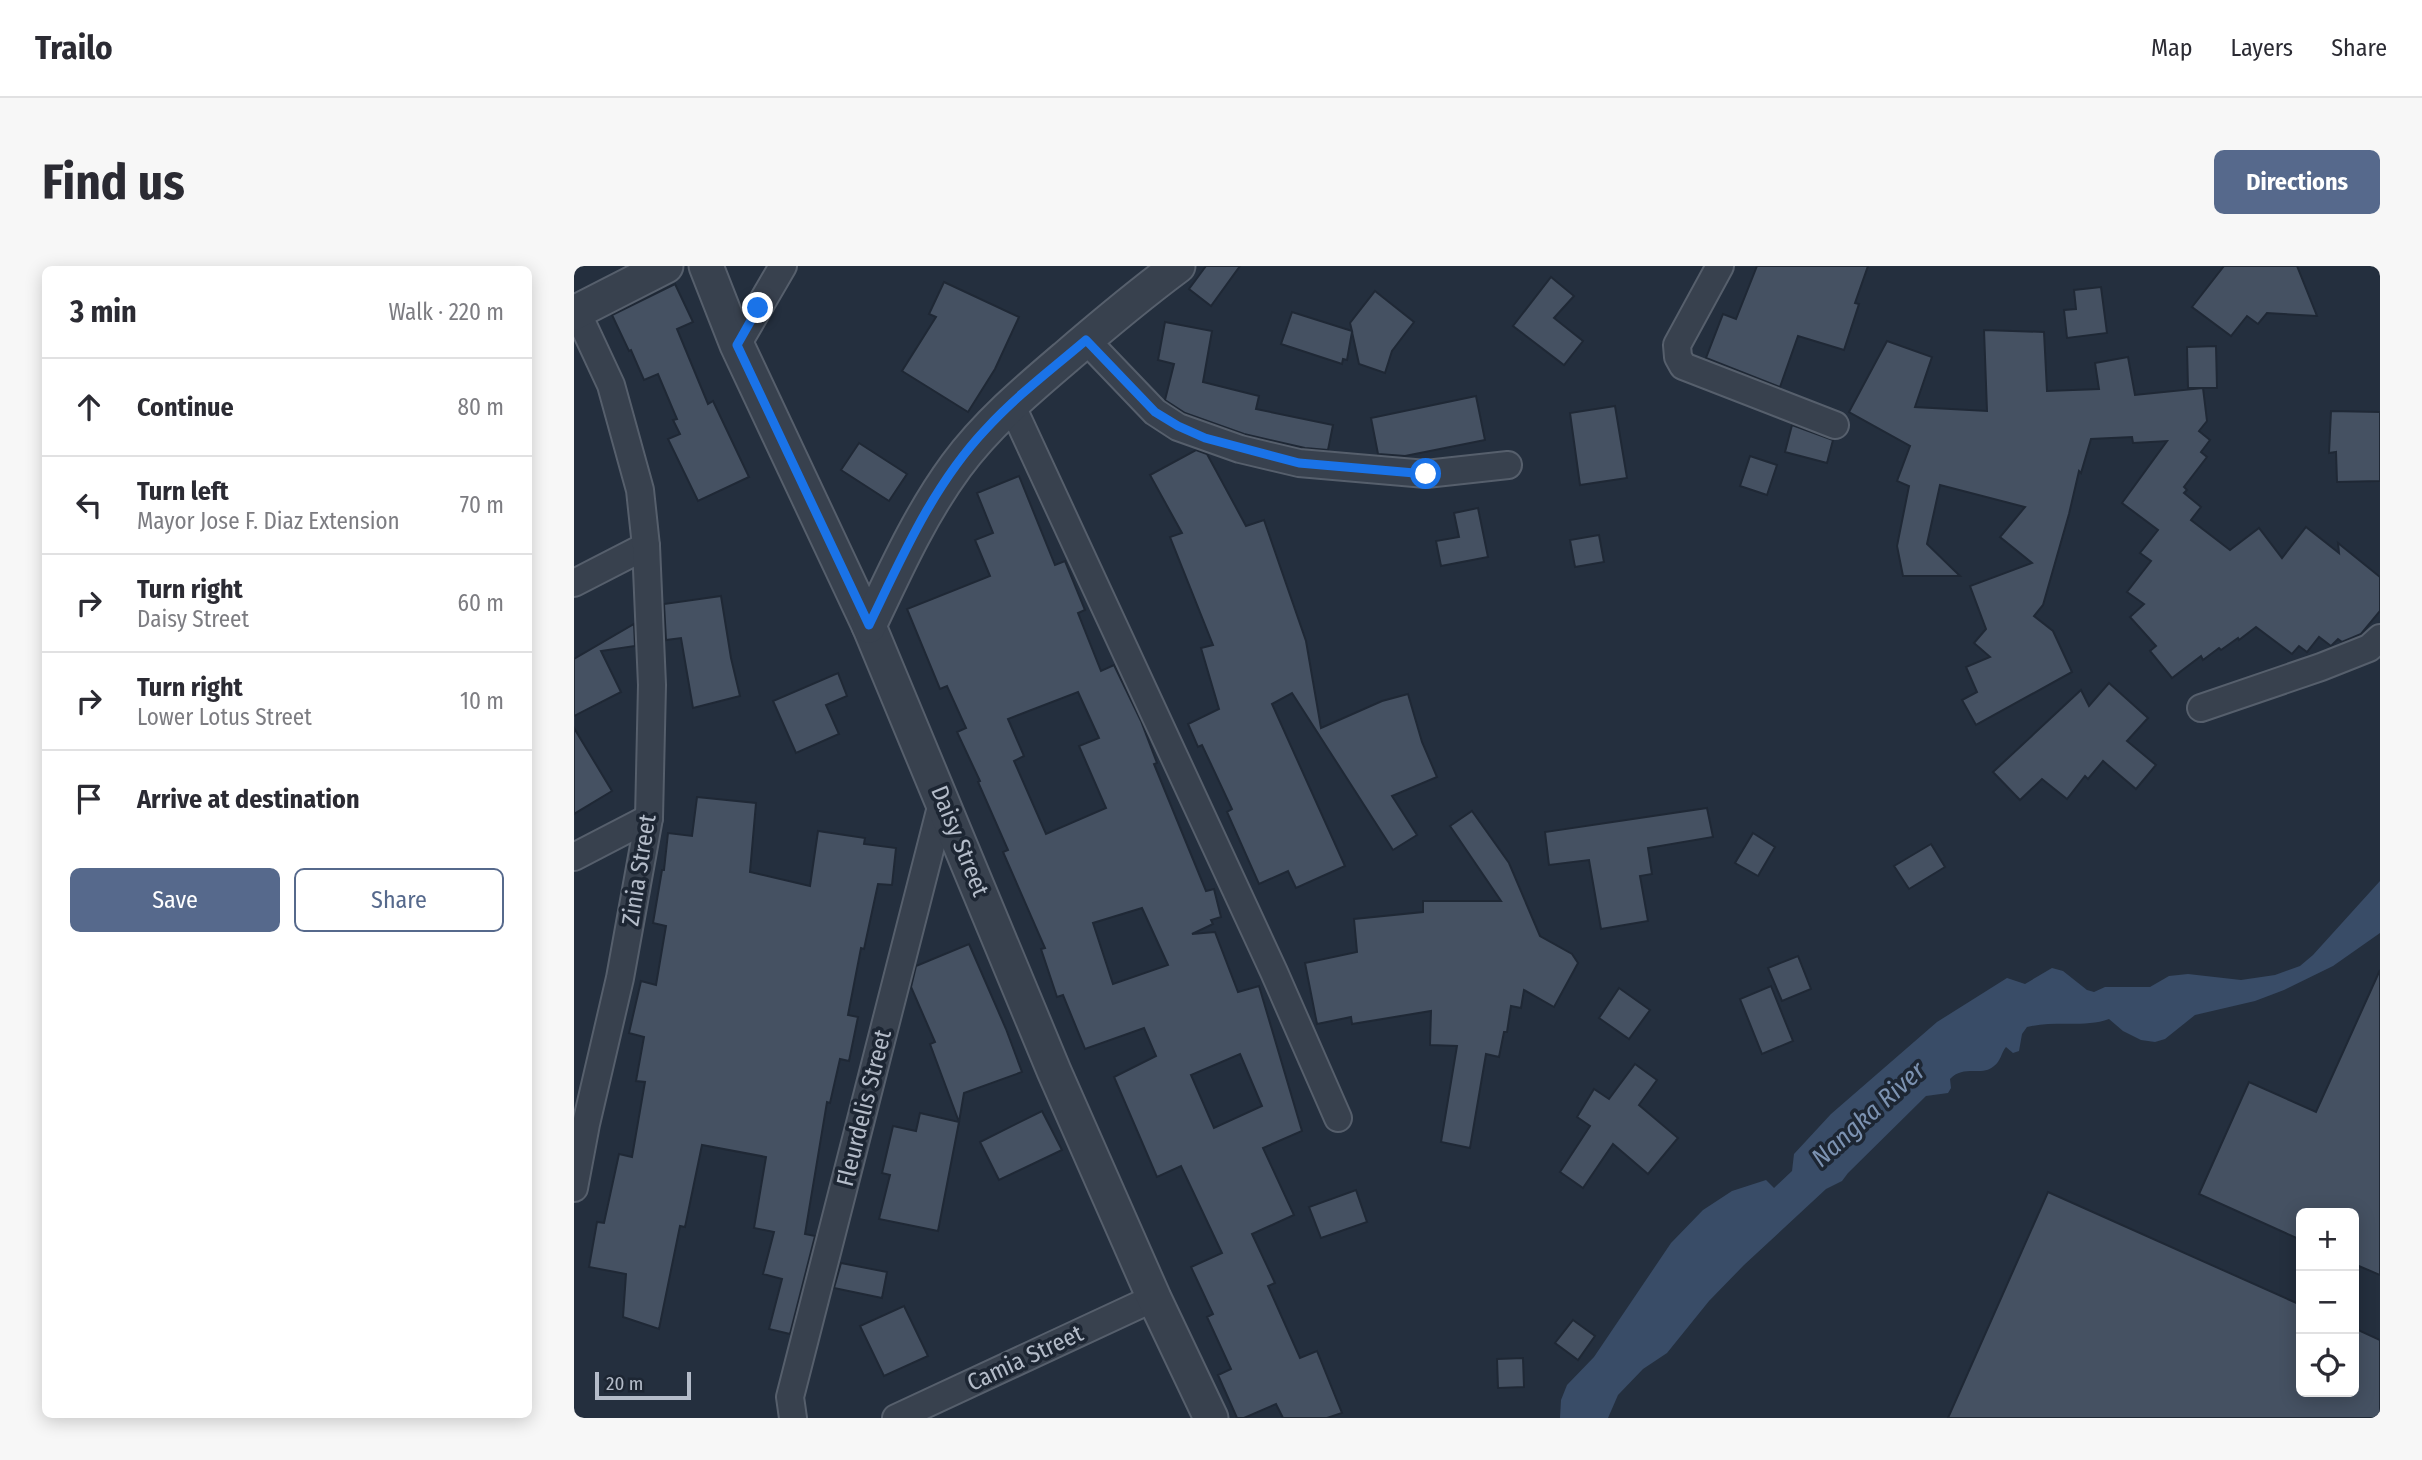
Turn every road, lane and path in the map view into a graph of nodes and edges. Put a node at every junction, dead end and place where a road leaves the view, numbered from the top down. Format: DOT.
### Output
graph roads {
  1 [pos="666,266"];
  2 [pos="706,266"];
  3 [pos="1178,266"];
  4 [pos="1720,266"];
  5 [pos="779,273"];
  6 [pos="575,312"];
  7 [pos="1086,340"];
  8 [pos="737,345"];
  9 [pos="1011,404"];
  10 [pos="1835,425"];
  11 [pos="1508,465"];
  12 [pos="646,546"];
  13 [pos="574,583"];
  14 [pos="869,625"];
  15 [pos="2380,638"];
  16 [pos="2202,708"];
  17 [pos="943,799"];
  18 [pos="649,818"];
  19 [pos="574,857"];
  20 [pos="1338,1118"];
  21 [pos="580,1127"];
  22 [pos="574,1188"];
  23 [pos="1154,1298"];
  24 [pos="793,1418"];
  25 [pos="895,1418"];
  26 [pos="1211,1418"];
  1 -- 6 [label="street"];
  2 -- 8 [label="street, Daisy Street"];
  3 -- 7 [label="street"];
  4 -- 10 [label="street"];
  5 -- 8 [label="street"];
  6 -- 12 [label="street, Zinia Street"];
  7 -- 9 [label="street"];
  7 -- 11 [label="street"];
  8 -- 14 [label="street, Daisy Street"];
  9 -- 14 [label="street"];
  9 -- 20 [label="street"];
  12 -- 13 [label="street"];
  12 -- 18 [label="street, Zinia Street"];
  14 -- 17 [label="street, Daisy Street"];
  15 -- 16 [label="street"];
  17 -- 23 [label="street, Daisy Street"];
  17 -- 24 [label="street, Fleurdelis Street"];
  18 -- 19 [label="street"];
  18 -- 21 [label="street, Zinia Street"];
  21 -- 22 [label="street, Zinia Street"];
  23 -- 25 [label="street, Camia Street"];
  23 -- 26 [label="street, Daisy Street"];
}
